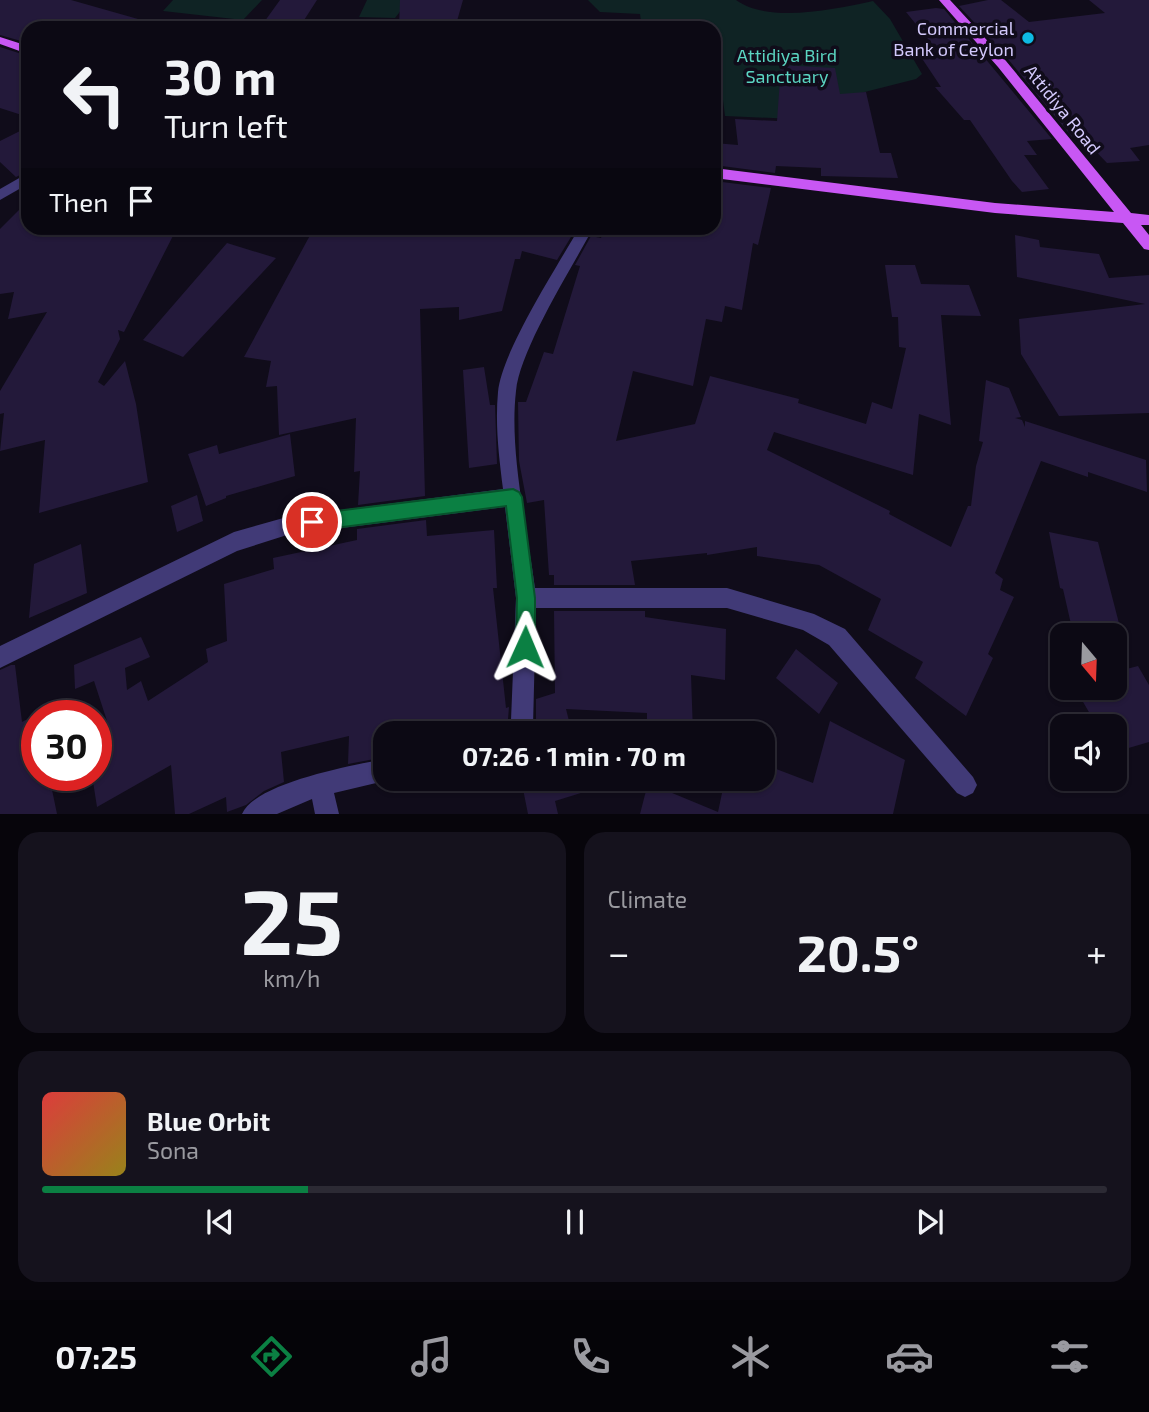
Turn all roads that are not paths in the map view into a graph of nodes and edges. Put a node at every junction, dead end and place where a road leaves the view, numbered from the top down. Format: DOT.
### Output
graph roads {
  1 [pos="944,0"];
  2 [pos="0,40"];
  3 [pos="21,48"];
  4 [pos="721,174"];
  5 [pos="21,182"];
  6 [pos="0,195"];
  7 [pos="1128,220"];
  8 [pos="1149,220"];
  9 [pos="582,235"];
  10 [pos="1149,245"];
  11 [pos="513,497"];
  12 [pos="526,598"];
  13 [pos="0,657"];
  14 [pos="522,721"];
  15 [pos="373,773"];
  16 [pos="320,784"];
  17 [pos="965,785"];
  18 [pos="254,814"];
  19 [pos="327,814"];
  1 -- 7 [label="main road, Attidiya Road"];
  2 -- 3 [label="main road"];
  4 -- 7 [label="main road"];
  5 -- 6 [label="street"];
  7 -- 8 [label="main road"];
  7 -- 10 [label="main road, Attidiya Road"];
  9 -- 11 [label="street"];
  11 -- 12 [label="street"];
  11 -- 13 [label="street"];
  12 -- 14 [label="street"];
  12 -- 17 [label="street"];
  15 -- 16 [label="street"];
  16 -- 18 [label="street"];
  16 -- 19 [label="street"];
}
